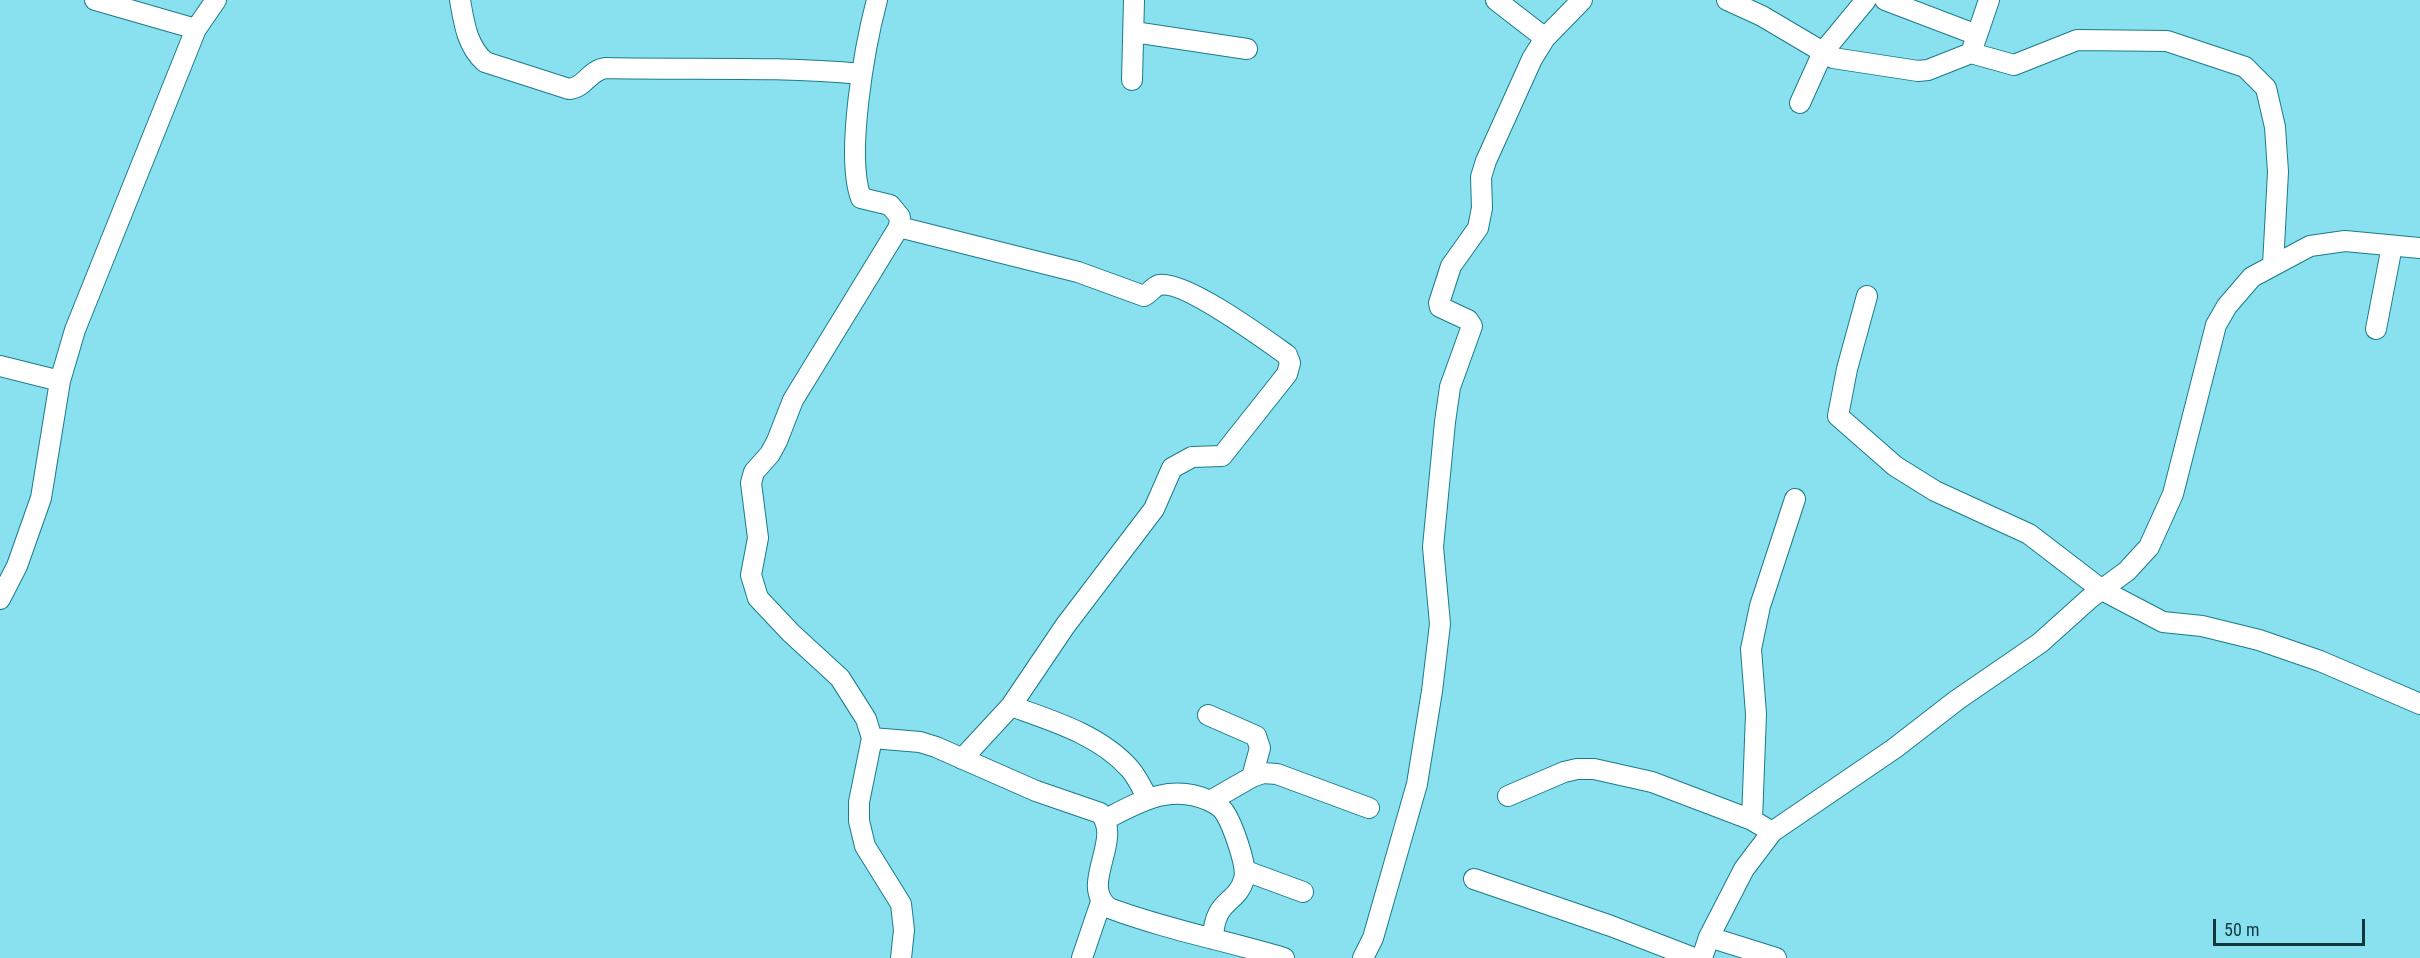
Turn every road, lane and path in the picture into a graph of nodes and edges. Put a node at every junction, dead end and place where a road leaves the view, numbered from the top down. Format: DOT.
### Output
graph roads {
  1 [pos="94,0"];
  2 [pos="216,0"];
  3 [pos="460,0"];
  4 [pos="877,0"];
  5 [pos="1134,0"];
  6 [pos="1496,0"];
  7 [pos="1582,0"];
  8 [pos="1727,0"];
  9 [pos="1866,0"];
  10 [pos="1885,0"];
  11 [pos="1989,0"];
  12 [pos="196,29"];
  13 [pos="1134,32"];
  14 [pos="1545,38"];
  15 [pos="1974,44"];
  16 [pos="1247,49"];
  17 [pos="1823,52"];
  18 [pos="861,74"];
  19 [pos="1132,80"];
  20 [pos="1800,103"];
  21 [pos="899,227"];
  22 [pos="2392,246"];
  23 [pos="2420,248"];
  24 [pos="2273,265"];
  25 [pos="1867,296"];
  26 [pos="2376,329"];
  27 [pos="0,366"];
  28 [pos="60,381"];
  29 [pos="1795,499"];
  30 [pos="2102,590"];
  31 [pos="0,599"];
  32 [pos="2420,704"];
  33 [pos="1011,706"];
  34 [pos="1208,715"];
  35 [pos="872,738"];
  36 [pos="962,759"];
  37 [pos="1252,777"];
  38 [pos="1508,796"];
  39 [pos="1147,797"];
  40 [pos="1210,801"];
  41 [pos="1369,808"];
  42 [pos="1106,819"];
  43 [pos="1752,820"];
  44 [pos="1772,832"];
  45 [pos="1246,871"];
  46 [pos="1474,879"];
  47 [pos="1302,892"];
  48 [pos="1101,902"];
  49 [pos="1709,937"];
  50 [pos="1213,939"];
  51 [pos="901,958"];
  52 [pos="1082,958"];
  53 [pos="1284,958"];
  54 [pos="1363,958"];
  55 [pos="1694,958"];
  56 [pos="1702,958"];
  57 [pos="1776,958"];
  1 -- 12 [label="street"];
  2 -- 12 [label="street"];
  3 -- 18 [label="street"];
  4 -- 18 [label="street"];
  5 -- 13 [label="street"];
  6 -- 14 [label="street"];
  7 -- 14 [label="street"];
  8 -- 17 [label="street"];
  9 -- 17 [label="street"];
  10 -- 15 [label="street"];
  11 -- 15 [label="street"];
  12 -- 28 [label="street"];
  13 -- 16 [label="street"];
  13 -- 19 [label="street"];
  14 -- 54 [label="street"];
  15 -- 17 [label="street"];
  15 -- 24 [label="street"];
  17 -- 20 [label="street"];
  18 -- 21 [label="street"];
  21 -- 33 [label="street"];
  21 -- 35 [label="street"];
  22 -- 23 [label="street"];
  22 -- 24 [label="street"];
  22 -- 26 [label="street"];
  24 -- 30 [label="street"];
  25 -- 30 [label="street"];
  27 -- 28 [label="street"];
  28 -- 31 [label="street"];
  29 -- 43 [label="street"];
  30 -- 32 [label="street"];
  30 -- 44 [label="street"];
  33 -- 36 [label="street"];
  33 -- 39 [label="street"];
  34 -- 37 [label="street"];
  35 -- 36 [label="street"];
  35 -- 51 [label="street"];
  36 -- 42 [label="street"];
  37 -- 40 [label="street"];
  37 -- 41 [label="street"];
  38 -- 43 [label="street"];
  39 -- 40 [label="street"];
  39 -- 42 [label="street"];
  40 -- 45 [label="street"];
  42 -- 48 [label="street"];
  43 -- 44 [label="street"];
  44 -- 49 [label="street"];
  45 -- 47 [label="street"];
  45 -- 50 [label="street"];
  46 -- 55 [label="street"];
  48 -- 50 [label="street"];
  48 -- 52 [label="street"];
  49 -- 56 [label="street"];
  49 -- 57 [label="street"];
  50 -- 53 [label="street"];
}
